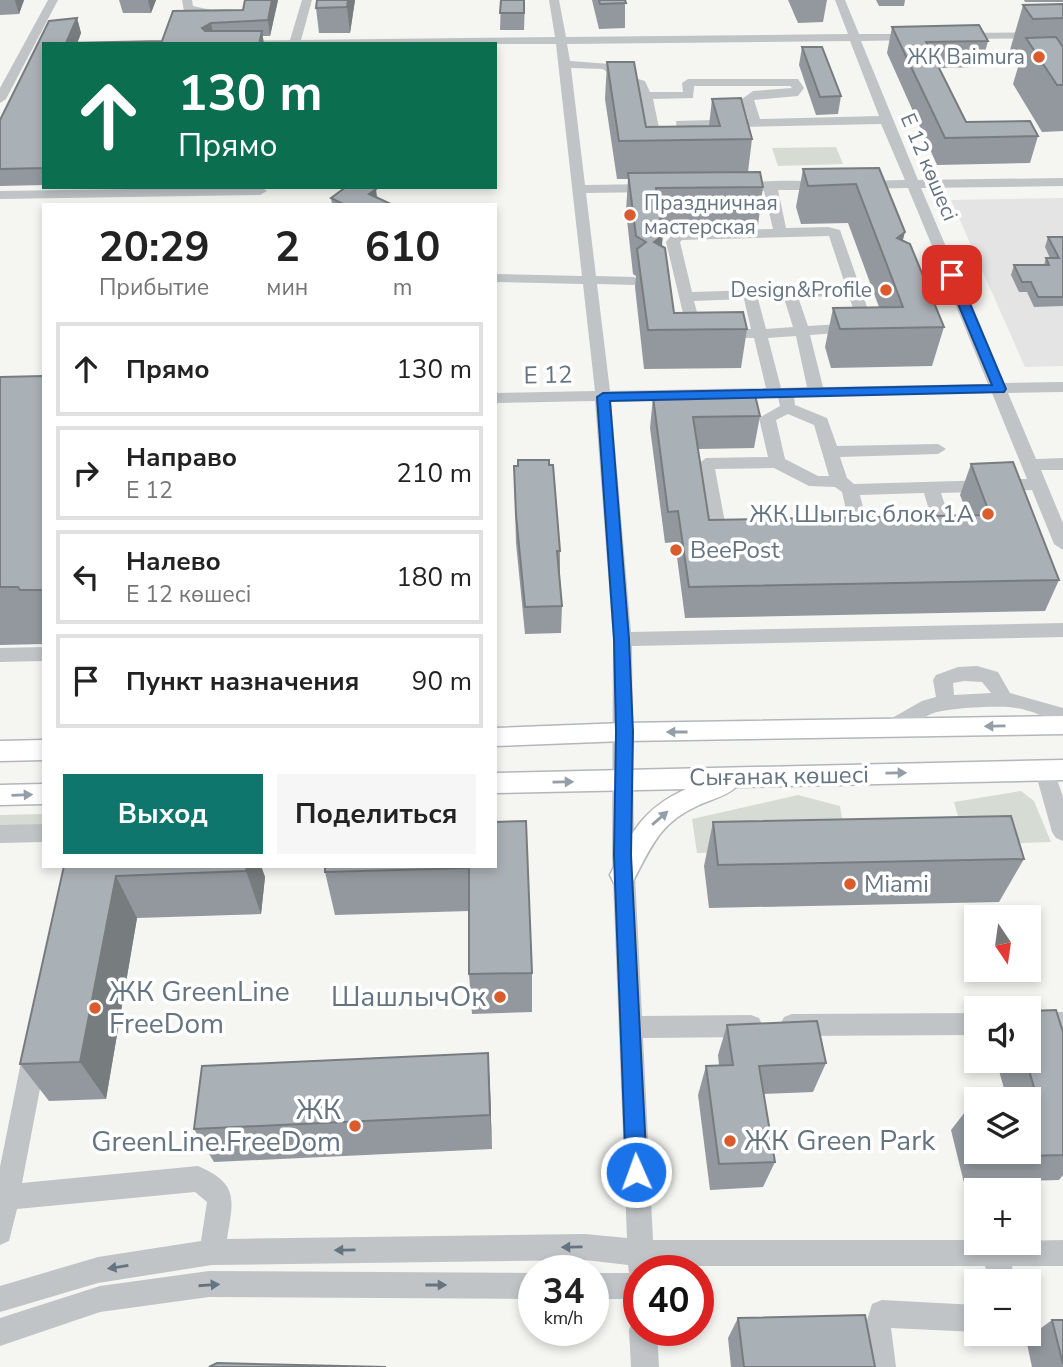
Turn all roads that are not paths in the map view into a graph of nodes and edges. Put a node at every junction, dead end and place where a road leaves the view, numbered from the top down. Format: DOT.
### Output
graph roads {
  1 [pos="53,0"];
  2 [pos="187,0"];
  3 [pos="307,0"];
  4 [pos="554,0"];
  5 [pos="841,0"];
  6 [pos="226,13"];
  7 [pos="1063,35"];
  8 [pos="932,37"];
  9 [pos="946,37"];
  10 [pos="856,38"];
  11 [pos="294,42"];
  12 [pos="497,42"];
  13 [pos="560,42"];
  14 [pos="29,46"];
  15 [pos="42,46"];
  16 [pos="565,64"];
  17 [pos="646,96"];
  18 [pos="0,99"];
  19 [pos="886,120"];
  20 [pos="755,123"];
  21 [pos="1063,182"];
  22 [pos="914,185"];
  23 [pos="769,186"];
  24 [pos="672,187"];
  25 [pos="728,187"];
  26 [pos="579,188"];
  27 [pos="259,194"];
  28 [pos="0,195"];
  29 [pos="779,231"];
  30 [pos="952,275"];
  31 [pos="897,276"];
  32 [pos="868,277"];
  33 [pos="497,278"];
  34 [pos="589,281"];
  35 [pos="634,281"];
  36 [pos="852,285"];
  37 [pos="790,294"];
  38 [pos="750,295"];
  39 [pos="687,297"];
  40 [pos="802,331"];
  41 [pos="760,334"];
  42 [pos="1063,387"];
  43 [pos="1000,389"];
  44 [pos="816,392"];
  45 [pos="603,397"];
  46 [pos="497,398"];
  47 [pos="783,398"];
  48 [pos="938,449"];
  49 [pos="830,452"];
  50 [pos="777,462"];
  51 [pos="1063,464"];
  52 [pos="1032,465"];
  53 [pos="1038,484"];
  54 [pos="844,485"];
  55 [pos="932,488"];
  56 [pos="920,530"];
  57 [pos="860,532"];
  58 [pos="745,534"];
  59 [pos="1063,544"];
  60 [pos="1063,630"];
  61 [pos="622,639"];
  62 [pos="42,654"];
  63 [pos="0,655"];
  64 [pos="1003,700"];
  65 [pos="947,703"];
  66 [pos="1063,716"];
  67 [pos="1063,725"];
  68 [pos="892,728"];
  69 [pos="624,732"];
  70 [pos="497,737"];
  71 [pos="3,749"];
  72 [pos="42,750"];
  73 [pos="1054,770"];
  74 [pos="747,776"];
  75 [pos="624,780"];
  76 [pos="497,783"];
  77 [pos="42,794"];
  78 [pos="0,795"];
  79 [pos="1063,832"];
  80 [pos="42,833"];
  81 [pos="0,834"];
  82 [pos="623,874"];
  83 [pos="1041,1023"];
  84 [pos="1063,1023"];
  85 [pos="964,1024"];
  86 [pos="630,1027"];
  87 [pos="39,1035"];
  88 [pos="5,1198"];
  89 [pos="0,1232"];
  90 [pos="212,1252"];
  91 [pos="1041,1253"];
  92 [pos="1063,1253"];
  93 [pos="964,1254"];
  94 [pos="640,1255"];
  95 [pos="623,1257"];
  96 [pos="714,1260"];
  97 [pos="518,1286"];
  98 [pos="0,1299"];
  99 [pos="964,1319"];
  100 [pos="0,1332"];
  101 [pos="644,1346"];
  102 [pos="645,1367"];
  103 [pos="882,1367"];
  1 -- 14 [label="street"];
  2 -- 6 [label="street"];
  3 -- 11 [label="street"];
  4 -- 13 [label="street"];
  5 -- 10 [label="street, Е 12 көшесі"];
  7 -- 9 [label="street"];
  8 -- 10 [label="street"];
  10 -- 13 [label="street"];
  10 -- 19 [label="street, Е 12 көшесі"];
  12 -- 13 [label="street"];
  13 -- 16 [label="street"];
  14 -- 15 [label="street"];
  14 -- 18 [label="street"];
  16 -- 17 [label="street"];
  16 -- 26 [label="street"];
  17 -- 20 [label="street"];
  17 -- 20 [label="street"];
  19 -- 20 [label="street"];
  19 -- 22 [label="street, Е 12 көшесі"];
  21 -- 22 [label="street"];
  22 -- 23 [label="street"];
  22 -- 30 [label="street, Е 12 көшесі"];
  23 -- 25 [label="street"];
  23 -- 29 [label="street"];
  24 -- 26 [label="street"];
  26 -- 34 [label="street"];
  27 -- 28 [label="street"];
  29 -- 36 [label="street"];
  29 -- 39 [label="street"];
  30 -- 31 [label="street"];
  30 -- 43 [label="street, Е 12 көшесі"];
  32 -- 36 [label="street"];
  33 -- 34 [label="street"];
  34 -- 35 [label="street"];
  34 -- 45 [label="street"];
  36 -- 37 [label="street"];
  36 -- 40 [label="street"];
  37 -- 38 [label="street"];
  37 -- 40 [label="street"];
  38 -- 39 [label="street"];
  38 -- 41 [label="street"];
  39 -- 41 [label="street"];
  40 -- 41 [label="street"];
  40 -- 44 [label="street"];
  41 -- 47 [label="street"];
  42 -- 43 [label="street, E 12"];
  43 -- 44 [label="street, E 12"];
  43 -- 52 [label="street, Е 12 көшесі"];
  44 -- 47 [label="street, E 12"];
  45 -- 46 [label="street, E 12"];
  45 -- 47 [label="street, E 12"];
  45 -- 61 [label="street"];
  47 -- 49 [label="street"];
  47 -- 50 [label="street"];
  48 -- 49 [label="street"];
  49 -- 54 [label="street"];
  50 -- 54 [label="street"];
  50 -- 58 [label="street"];
  51 -- 52 [label="street"];
  52 -- 53 [label="street, Е 12 көшесі"];
  53 -- 55 [label="lane"];
  53 -- 59 [label="street, Е 12 көшесі"];
  54 -- 55 [label="street"];
  54 -- 57 [label="street"];
  55 -- 56 [label="street"];
  60 -- 61 [label="street"];
  61 -- 69 [label="street"];
  62 -- 63 [label="street"];
  64 -- 65 [label="street"];
  64 -- 65 [label="street"];
  64 -- 66 [label="street"];
  65 -- 68 [label="street"];
  67 -- 68 [label="main road, Сығанақ көшесі, one-way"];
  68 -- 69 [label="main road, Сығанақ көшесі, one-way"];
  69 -- 70 [label="main road, Сығанақ көшесі"];
  69 -- 75 [label="street"];
  71 -- 72 [label="main road"];
  74 -- 73 [label="main road, Сығанақ көшесі, one-way"];
  73 -- 79 [label="street"];
  74 -- 75 [label="main road, Сығанақ көшесі"];
  82 -- 74 [label="main road, one-way"];
  76 -- 75 [label="main road, Сығанақ көшесі, one-way"];
  75 -- 82 [label="street"];
  78 -- 77 [label="main road, one-way"];
  80 -- 81 [label="street"];
  82 -- 86 [label="street"];
  83 -- 84 [label="street"];
  85 -- 86 [label="street"];
  86 -- 94 [label="street"];
  87 -- 88 [label="street"];
  88 -- 89 [label="street"];
  88 -- 90 [label="street"];
  95 -- 90 [label="street, one-way"];
  90 -- 98 [label="street, one-way"];
  91 -- 92 [label="street"];
  93 -- 96 [label="street"];
  100 -- 97 [label="street, one-way"];
  99 -- 103 [label="street"];
  101 -- 102 [label="street"];
}
